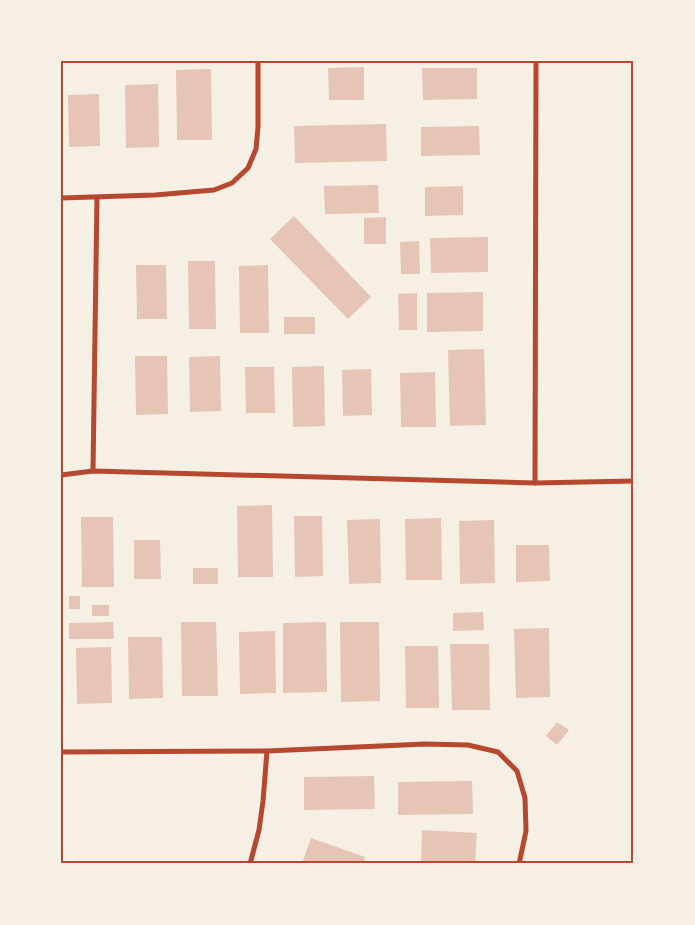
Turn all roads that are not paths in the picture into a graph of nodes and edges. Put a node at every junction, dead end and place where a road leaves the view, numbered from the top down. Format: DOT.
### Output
graph roads {
  1 [pos="258,61"];
  2 [pos="536,61"];
  3 [pos="61,198"];
  4 [pos="97,198"];
  5 [pos="93,471"];
  6 [pos="61,475"];
  7 [pos="634,481"];
  8 [pos="534,483"];
  9 [pos="267,750"];
  10 [pos="61,752"];
  11 [pos="250,864"];
  12 [pos="519,864"];
  1 -- 4 [label="street"];
  2 -- 8 [label="street"];
  3 -- 4 [label="street"];
  4 -- 5 [label="street"];
  5 -- 6 [label="street"];
  5 -- 8 [label="street"];
  7 -- 8 [label="street"];
  9 -- 10 [label="street"];
  9 -- 11 [label="street"];
  9 -- 12 [label="street"];
}
